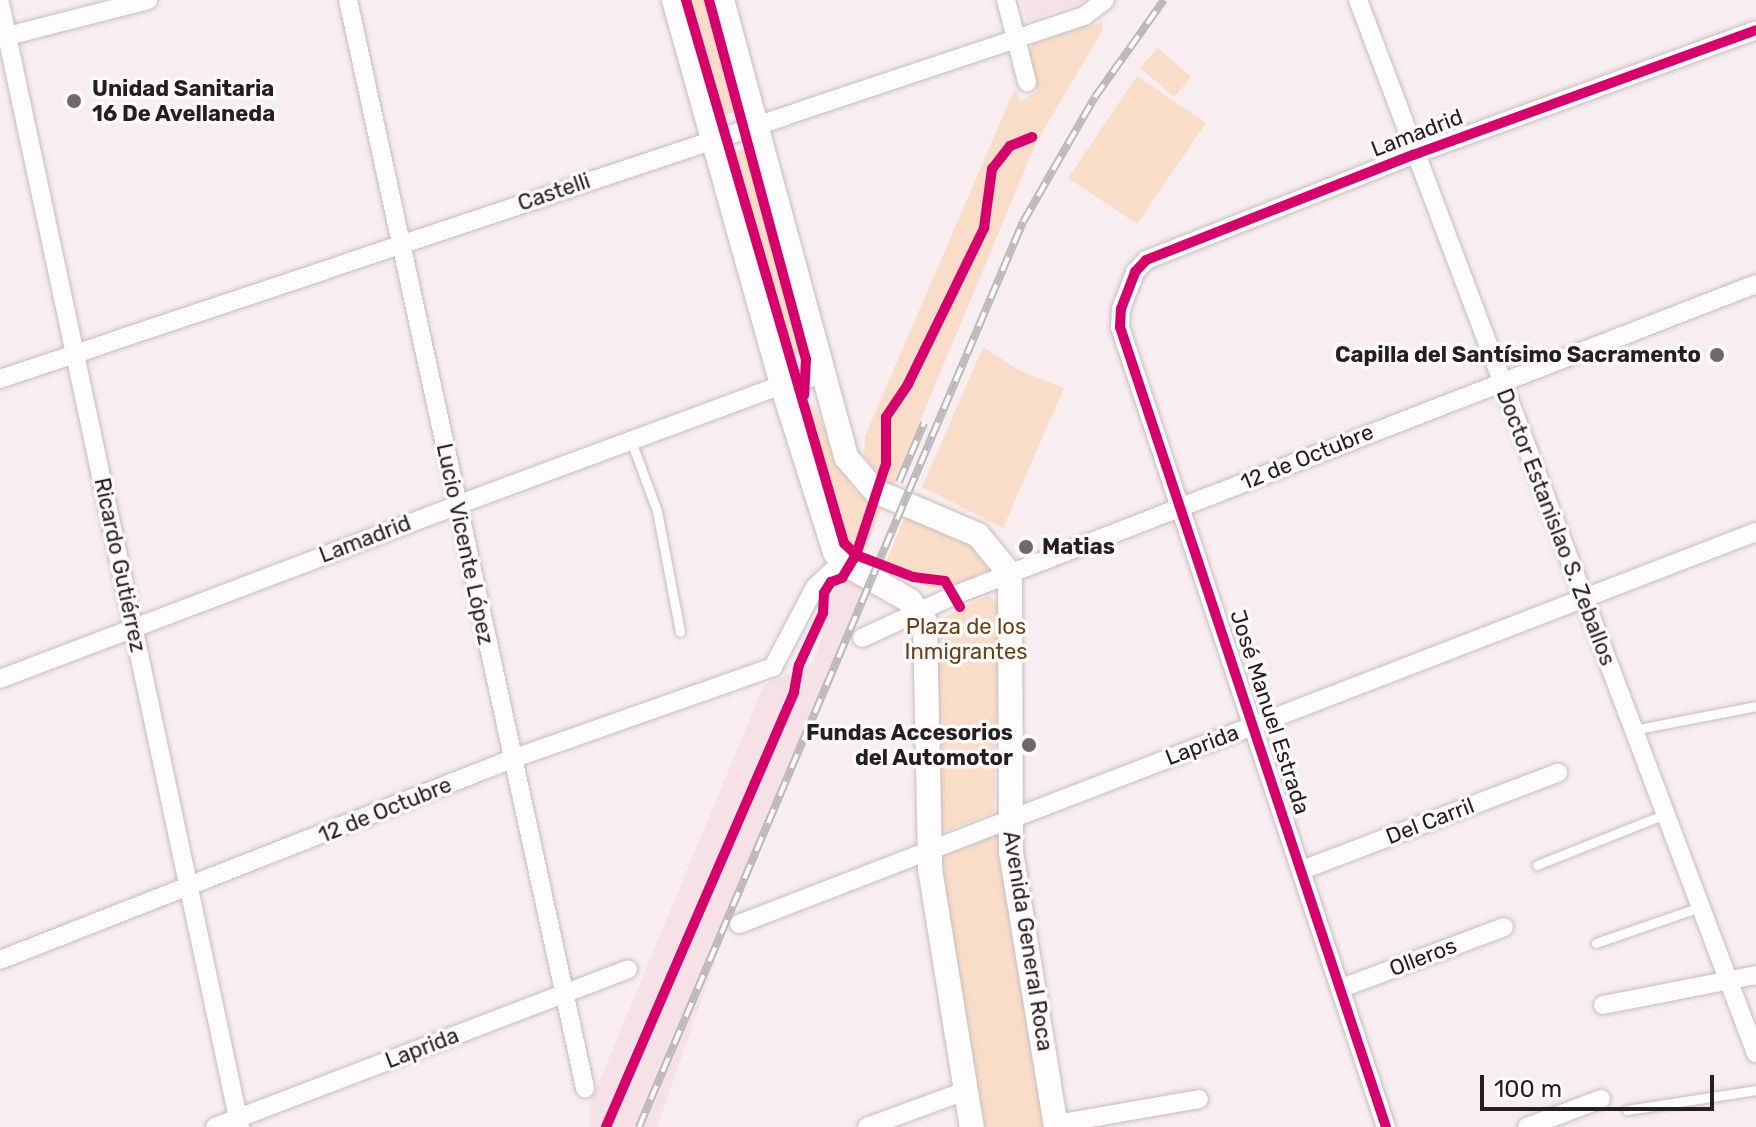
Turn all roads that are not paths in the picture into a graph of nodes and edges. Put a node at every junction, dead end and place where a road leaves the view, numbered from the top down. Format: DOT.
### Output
graph roads {
  1 [pos="148,0"];
  2 [pos="348,0"];
  3 [pos="674,0"];
  4 [pos="722,0"];
  5 [pos="1006,0"];
  6 [pos="1105,0"];
  7 [pos="1358,0"];
  8 [pos="0,3"];
  9 [pos="1756,30"];
  10 [pos="1015,35"];
  11 [pos="3,37"];
  12 [pos="1027,82"];
  13 [pos="756,124"];
  14 [pos="713,137"];
  15 [pos="1413,155"];
  16 [pos="402,245"];
  17 [pos="1756,284"];
  18 [pos="1121,309"];
  19 [pos="75,353"];
  20 [pos="822,375"];
  21 [pos="0,379"];
  22 [pos="1500,381"];
  23 [pos="782,385"];
  24 [pos="631,441"];
  25 [pos="457,505"];
  26 [pos="1183,506"];
  27 [pos="1756,532"];
  28 [pos="842,562"];
  29 [pos="1010,574"];
  30 [pos="1583,598"];
  31 [pos="921,613"];
  32 [pos="133,626"];
  33 [pos="680,632"];
  34 [pos="862,638"];
  35 [pos="0,679"];
  36 [pos="1756,706"];
  37 [pos="1253,725"];
  38 [pos="1633,730"];
  39 [pos="512,759"];
  40 [pos="1558,773"];
  41 [pos="1665,814"];
  42 [pos="1009,820"];
  43 [pos="928,849"];
  44 [pos="1537,865"];
  45 [pos="1302,870"];
  46 [pos="187,888"];
  47 [pos="1700,907"];
  48 [pos="739,924"];
  49 [pos="1504,927"];
  50 [pos="1596,943"];
  51 [pos="0,960"];
  52 [pos="628,969"];
  53 [pos="1756,975"];
  54 [pos="1728,981"];
  55 [pos="1342,988"];
  56 [pos="561,996"];
  57 [pos="1603,1005"];
  58 [pos="1756,1053"];
  59 [pos="585,1088"];
  60 [pos="1756,1090"];
  61 [pos="965,1091"];
  62 [pos="1199,1099"];
  63 [pos="1601,1099"];
  64 [pos="1627,1110"];
  65 [pos="239,1123"];
  66 [pos="1056,1126"];
  67 [pos="215,1127"];
  68 [pos="867,1127"];
  69 [pos="972,1127"];
  70 [pos="1386,1127"];
  71 [pos="1527,1127"];
  1 -- 11 [label="street"];
  2 -- 16 [label="street, Lucio Vicente López"];
  3 -- 14 [label="main road"];
  4 -- 13 [label="main road"];
  5 -- 10 [label="street"];
  6 -- 10 [label="street, Castelli"];
  7 -- 15 [label="street, Doctor Estanislao S. Zeballos"];
  8 -- 11 [label="street, Ricardo Gutiérrez"];
  9 -- 15 [label="street, Lamadrid"];
  10 -- 12 [label="street"];
  10 -- 13 [label="street, Castelli"];
  11 -- 19 [label="street, Ricardo Gutiérrez"];
  13 -- 14 [label="street, Castelli"];
  13 -- 20 [label="main road"];
  14 -- 16 [label="street, Castelli"];
  14 -- 23 [label="main road"];
  15 -- 18 [label="street, Lamadrid"];
  15 -- 22 [label="street, Doctor Estanislao S. Zeballos"];
  16 -- 19 [label="street, Castelli"];
  16 -- 25 [label="street, Lucio Vicente López"];
  17 -- 22 [label="street, 12 de Octubre"];
  18 -- 26 [label="street, José Manuel Estrada"];
  19 -- 21 [label="street, Castelli"];
  19 -- 32 [label="street, Ricardo Gutiérrez"];
  20 -- 23 [label="street, Lamadrid"];
  20 -- 29 [label="main road"];
  22 -- 26 [label="street, 12 de Octubre"];
  22 -- 30 [label="street, Doctor Estanislao S. Zeballos"];
  23 -- 24 [label="street, Lamadrid"];
  23 -- 28 [label="main road"];
  24 -- 25 [label="street, Lamadrid"];
  24 -- 33 [label="lane"];
  25 -- 32 [label="street, Lamadrid"];
  25 -- 39 [label="street, Lucio Vicente López"];
  26 -- 29 [label="street, 12 de Octubre"];
  26 -- 37 [label="street, José Manuel Estrada"];
  27 -- 30 [label="street, Laprida"];
  28 -- 31 [label="main road"];
  28 -- 39 [label="street, 12 de Octubre"];
  29 -- 31 [label="street, 12 de Octubre"];
  29 -- 42 [label="main road, Avenida General Roca"];
  30 -- 37 [label="street, Laprida"];
  30 -- 38 [label="street, Doctor Estanislao S. Zeballos"];
  31 -- 34 [label="street, 12 de Octubre"];
  31 -- 43 [label="main road"];
  32 -- 35 [label="street, Lamadrid"];
  32 -- 46 [label="street, Ricardo Gutiérrez"];
  36 -- 38 [label="lane"];
  37 -- 42 [label="street, Laprida"];
  37 -- 45 [label="street, José Manuel Estrada"];
  38 -- 41 [label="street, Doctor Estanislao S. Zeballos"];
  39 -- 46 [label="street, 12 de Octubre"];
  39 -- 56 [label="street, Lucio Vicente López"];
  40 -- 45 [label="street, Del Carril"];
  41 -- 44 [label="lane"];
  41 -- 47 [label="street, Doctor Estanislao S. Zeballos"];
  42 -- 43 [label="street, Laprida"];
  42 -- 66 [label="main road, Avenida General Roca"];
  43 -- 48 [label="street, Laprida"];
  43 -- 61 [label="main road"];
  45 -- 55 [label="street, José Manuel Estrada"];
  46 -- 51 [label="street, 12 de Octubre"];
  46 -- 65 [label="street, Ricardo Gutiérrez"];
  47 -- 50 [label="lane"];
  47 -- 54 [label="street, Doctor Estanislao S. Zeballos"];
  49 -- 55 [label="street, Olleros"];
  52 -- 56 [label="street, Laprida"];
  53 -- 54 [label="street"];
  54 -- 57 [label="street"];
  54 -- 58 [label="street, Doctor Estanislao S. Zeballos"];
  55 -- 70 [label="street, José Manuel Estrada"];
  56 -- 59 [label="street, Lucio Vicente López"];
  56 -- 65 [label="street, Laprida"];
  60 -- 64 [label="lane"];
  61 -- 68 [label="street"];
  61 -- 69 [label="main road"];
  62 -- 66 [label="street"];
  63 -- 71 [label="street"];
  65 -- 67 [label="street, Laprida"];
}
